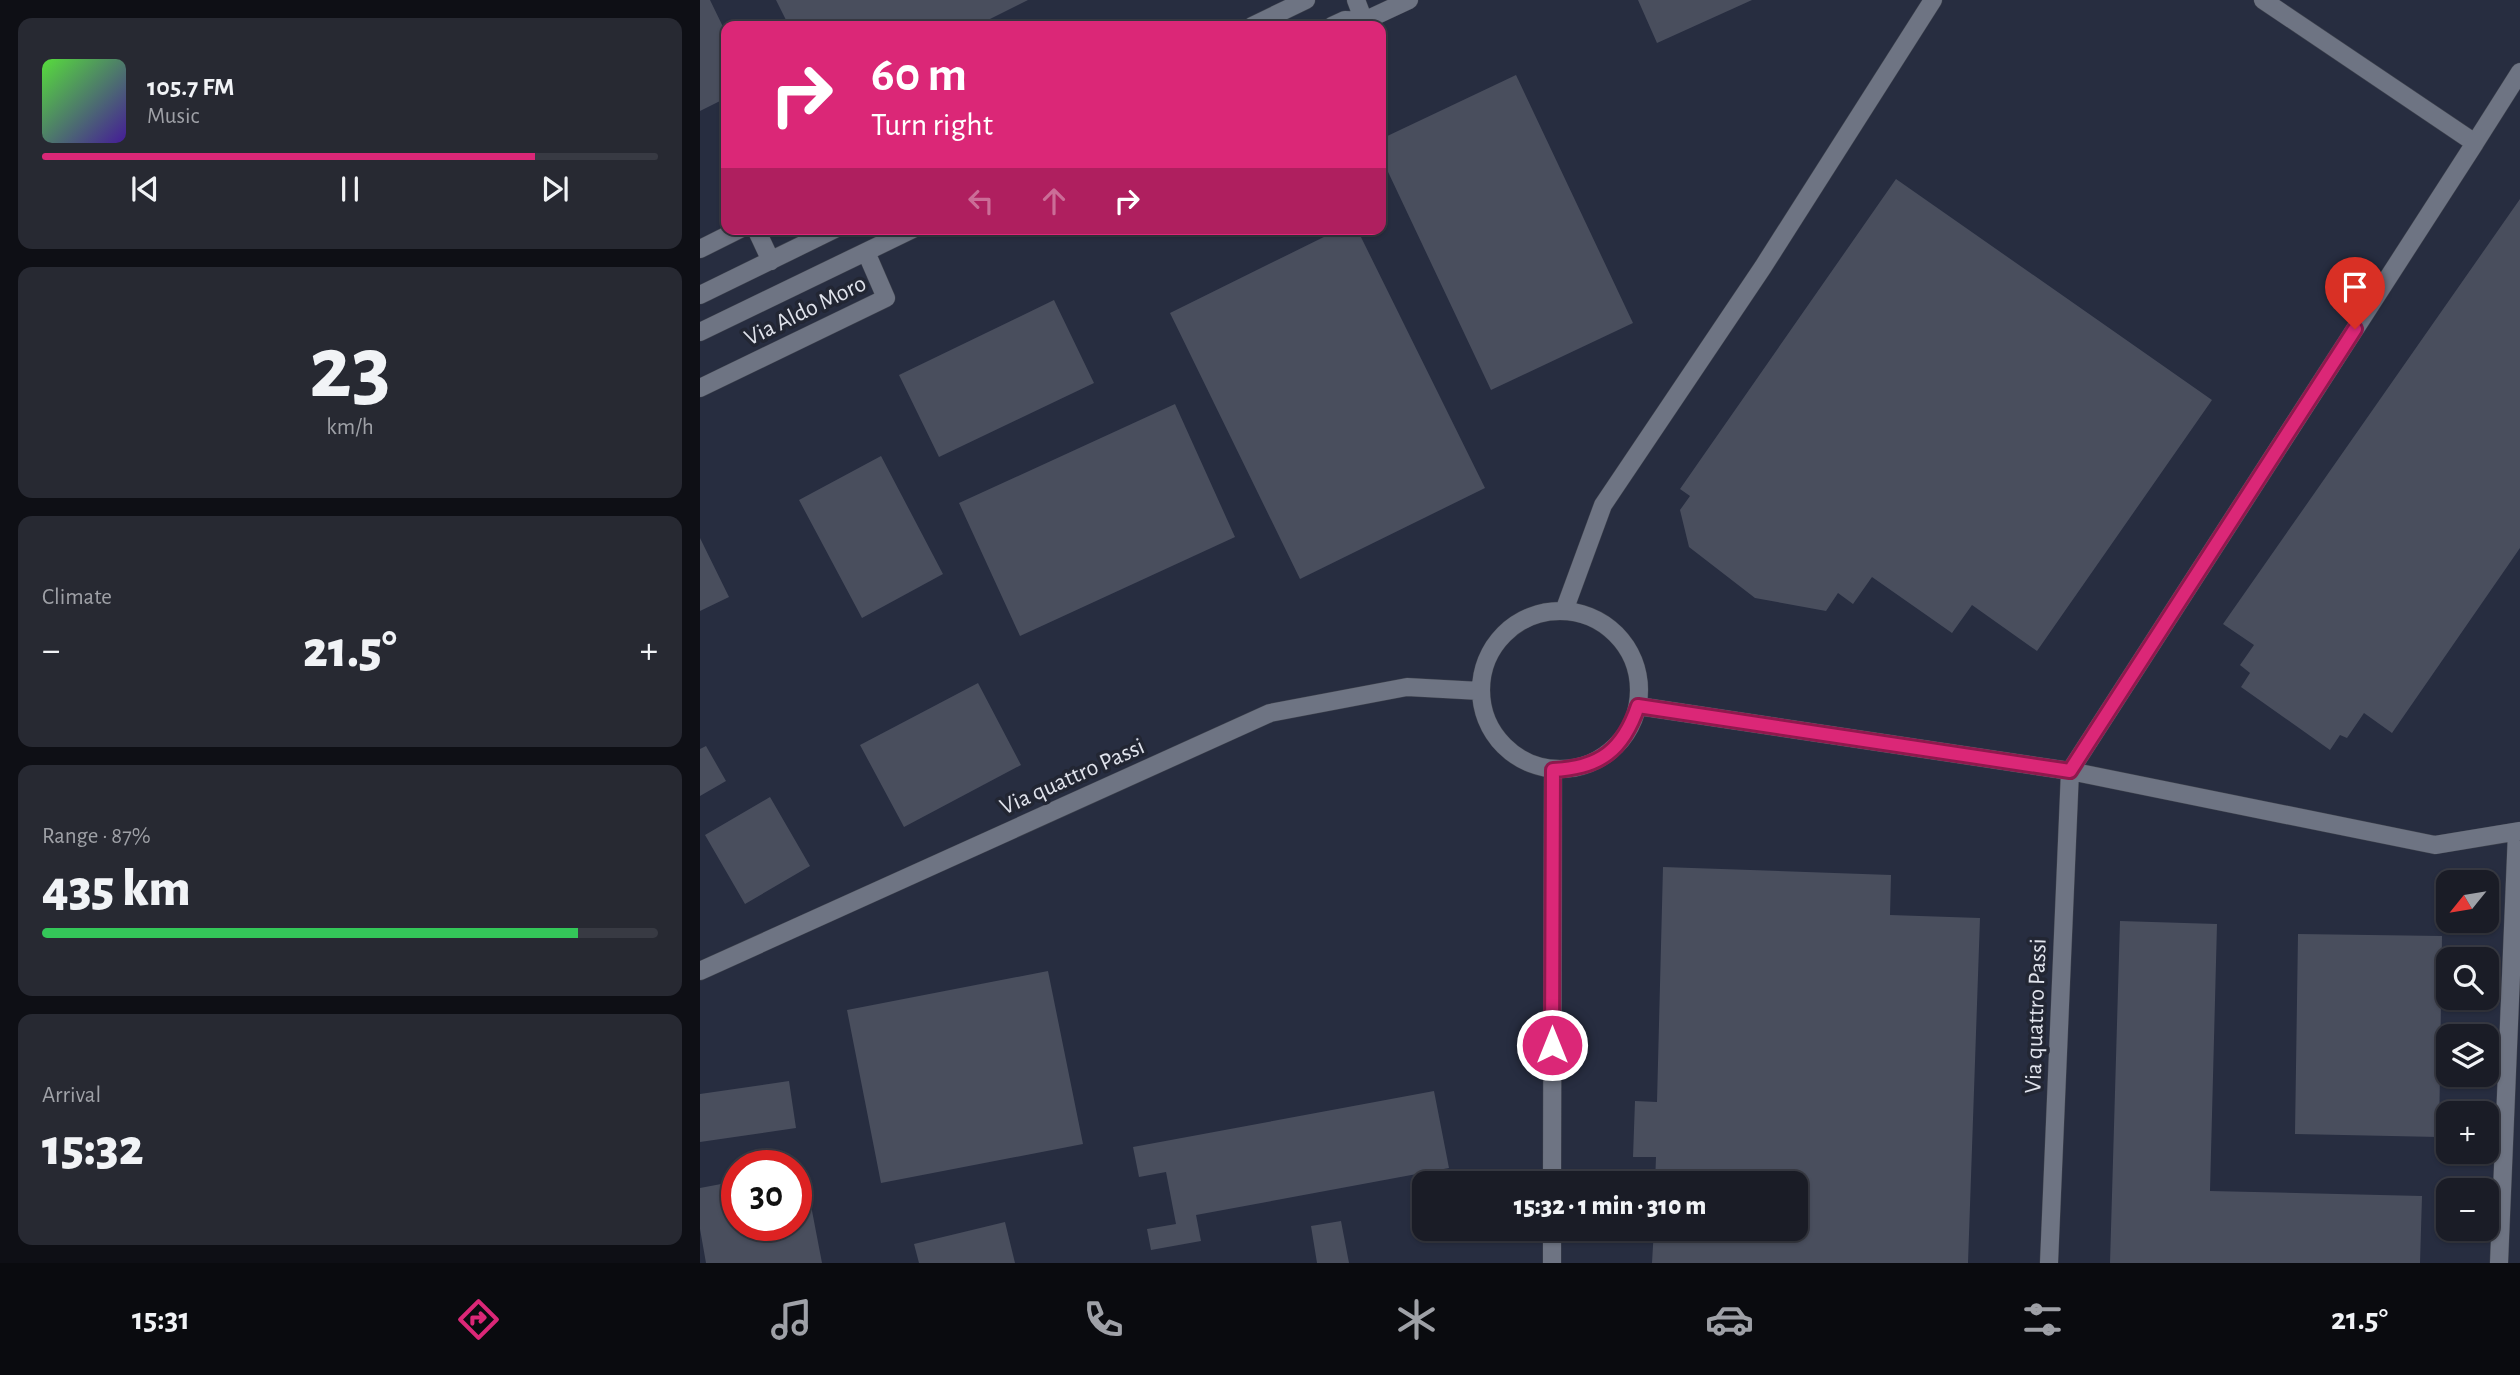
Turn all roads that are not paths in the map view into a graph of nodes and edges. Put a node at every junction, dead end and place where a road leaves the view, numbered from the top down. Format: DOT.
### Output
graph roads {
  1 [pos="1306,0"];
  2 [pos="1356,0"];
  3 [pos="1409,0"];
  4 [pos="1933,0"];
  5 [pos="2263,0"];
  6 [pos="1262,21"];
  7 [pos="1343,21"];
  8 [pos="1364,21"];
  9 [pos="2520,72"];
  10 [pos="2474,144"];
  11 [pos="728,235"];
  12 [pos="759,235"];
  13 [pos="823,235"];
  14 [pos="901,235"];
  15 [pos="700,249"];
  16 [pos="866,252"];
  17 [pos="771,261"];
  18 [pos="700,295"];
  19 [pos="700,332"];
  20 [pos="700,388"];
  21 [pos="1564,611"];
  22 [pos="1480,691"];
  23 [pos="1638,706"];
  24 [pos="1553,770"];
  25 [pos="2070,771"];
  26 [pos="2519,832"];
  27 [pos="700,971"];
  28 [pos="1552,1171"];
  29 [pos="1552,1241"];
  30 [pos="1552,1263"];
  31 [pos="2049,1263"];
  32 [pos="2499,1263"];
  1 -- 6 [label="street"];
  2 -- 8 [label="street"];
  3 -- 8 [label="street"];
  4 -- 21 [label="street"];
  5 -- 10 [label="street"];
  7 -- 8 [label="street"];
  9 -- 10 [label="street"];
  10 -- 25 [label="street"];
  11 -- 15 [label="street"];
  12 -- 17 [label="street"];
  13 -- 17 [label="street"];
  14 -- 16 [label="street, Via Aldo Moro"];
  16 -- 19 [label="street, Via Aldo Moro"];
  16 -- 20 [label="street, Via Aldo Moro"];
  17 -- 18 [label="street"];
  21 -- 22 [label="street"];
  21 -- 23 [label="street"];
  22 -- 24 [label="street"];
  22 -- 27 [label="street, Via quattro Passi"];
  23 -- 24 [label="street"];
  23 -- 25 [label="street"];
  24 -- 28 [label="street"];
  25 -- 26 [label="street"];
  25 -- 31 [label="street, Via quattro Passi"];
  26 -- 32 [label="street"];
  29 -- 30 [label="street"];
}
